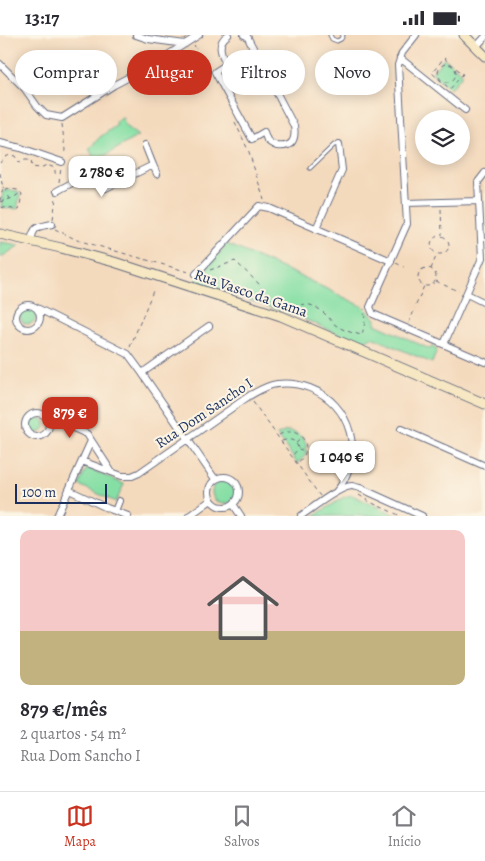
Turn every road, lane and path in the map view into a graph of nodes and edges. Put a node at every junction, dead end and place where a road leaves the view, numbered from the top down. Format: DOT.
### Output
graph roads {
  1 [pos="136,35"];
  2 [pos="198,35"];
  3 [pos="228,35"];
  4 [pos="244,35"];
  5 [pos="330,35"];
  6 [pos="343,35"];
  7 [pos="416,35"];
  8 [pos="464,35"];
  9 [pos="485,37"];
  10 [pos="188,42"];
  11 [pos="476,47"];
  12 [pos="193,50"];
  13 [pos="485,56"];
  14 [pos="400,58"];
  15 [pos="454,66"];
  16 [pos="2,69"];
  17 [pos="415,70"];
  18 [pos="399,77"];
  19 [pos="440,80"];
  20 [pos="465,110"];
  21 [pos="62,118"];
  22 [pos="233,118"];
  23 [pos="0,143"];
  24 [pos="339,144"];
  25 [pos="145,145"];
  26 [pos="62,162"];
  27 [pos="0,163"];
  28 [pos="153,165"];
  29 [pos="310,168"];
  30 [pos="0,173"];
  31 [pos="485,173"];
  32 [pos="157,174"];
  33 [pos="56,175"];
  34 [pos="4,188"];
  35 [pos="1,191"];
  36 [pos="57,191"];
  37 [pos="21,193"];
  38 [pos="10,199"];
  39 [pos="478,201"];
  40 [pos="0,202"];
  41 [pos="406,203"];
  42 [pos="0,207"];
  43 [pos="441,207"];
  44 [pos="269,208"];
  45 [pos="52,224"];
  46 [pos="316,229"];
  47 [pos="0,234"];
  48 [pos="442,235"];
  49 [pos="30,241"];
  50 [pos="437,253"];
  51 [pos="391,261"];
  52 [pos="404,267"];
  53 [pos="431,269"];
  54 [pos="414,271"];
  55 [pos="419,273"];
  56 [pos="196,274"];
  57 [pos="435,281"];
  58 [pos="424,286"];
  59 [pos="153,291"];
  60 [pos="467,294"];
  61 [pos="485,303"];
  62 [pos="36,306"];
  63 [pos="364,307"];
  64 [pos="46,317"];
  65 [pos="209,326"];
  66 [pos="407,329"];
  67 [pos="444,344"];
  68 [pos="129,350"];
  69 [pos="485,362"];
  70 [pos="142,373"];
  71 [pos="249,396"];
  72 [pos="485,405"];
  73 [pos="45,414"];
  74 [pos="59,424"];
  75 [pos="50,427"];
  76 [pos="401,429"];
  77 [pos="277,435"];
  78 [pos="303,438"];
  79 [pos="188,439"];
  80 [pos="91,441"];
  81 [pos="281,441"];
  82 [pos="296,443"];
  83 [pos="298,449"];
  84 [pos="306,452"];
  85 [pos="292,457"];
  86 [pos="82,461"];
  87 [pos="297,463"];
  88 [pos="350,465"];
  89 [pos="485,465"];
  90 [pos="111,471"];
  91 [pos="215,479"];
  92 [pos="68,491"];
  93 [pos="358,491"];
  94 [pos="336,492"];
  95 [pos="119,501"];
  96 [pos="323,501"];
  97 [pos="211,503"];
  98 [pos="232,507"];
  99 [pos="115,511"];
  100 [pos="57,516"];
  101 [pos="128,516"];
  102 [pos="189,516"];
  103 [pos="241,516"];
  104 [pos="301,516"];
  105 [pos="401,516"];
  106 [pos="422,516"];
  1 -- 10 [label="street"];
  2 -- 10 [label="street"];
  3 -- 4 [label="street"];
  5 -- 6 [label="lane"];
  7 -- 14 [label="street"];
  8 -- 11 [label="street"];
  9 -- 11 [label="street"];
  10 -- 12 [label="path"];
  10 -- 21 [label="street"];
  11 -- 13 [label="street"];
  14 -- 17 [label="street"];
  14 -- 18 [label="street"];
  15 -- 19 [label="path"];
  15 -- 19 [label="path"];
  15 -- 19 [label="path"];
  15 -- 19 [label="path"];
  16 -- 21 [label="street"];
  17 -- 18 [label="street"];
  17 -- 20 [label="street"];
  18 -- 41 [label="street"];
  21 -- 26 [label="path"];
  22 -- 44 [label="path"];
  23 -- 26 [label="street"];
  24 -- 29 [label="lane"];
  24 -- 46 [label="street"];
  25 -- 28 [label="street"];
  26 -- 36 [label="path"];
  27 -- 33 [label="path"];
  28 -- 32 [label="street"];
  28 -- 36 [label="street"];
  30 -- 34 [label="path"];
  31 -- 39 [label="street"];
  34 -- 35 [label="path"];
  34 -- 37 [label="path"];
  34 -- 38 [label="path"];
  35 -- 40 [label="path"];
  36 -- 45 [label="path"];
  37 -- 38 [label="path"];
  37 -- 42 [label="path"];
  38 -- 40 [label="path"];
  39 -- 41 [label="street"];
  39 -- 60 [label="street"];
  41 -- 51 [label="street"];
  43 -- 48 [label="path"];
  44 -- 46 [label="street"];
  44 -- 56 [label="street"];
  45 -- 49 [label="street"];
  45 -- 56 [label="path"];
  46 -- 51 [label="street"];
  47 -- 49 [label="street, Rua Vasco da Gama"];
  48 -- 50 [label="path"];
  48 -- 50 [label="path"];
  49 -- 72 [label="street, Rua Vasco da Gama"];
  50 -- 53 [label="path"];
  51 -- 52 [label="path"];
  51 -- 66 [label="street"];
  53 -- 55 [label="path"];
  53 -- 57 [label="path"];
  54 -- 55 [label="path"];
  55 -- 58 [label="path"];
  56 -- 63 [label="path"];
  57 -- 58 [label="path"];
  57 -- 60 [label="path"];
  58 -- 66 [label="path"];
  59 -- 68 [label="path"];
  60 -- 61 [label="street"];
  60 -- 67 [label="street"];
  62 -- 64 [label="street"];
  62 -- 64 [label="street"];
  62 -- 64 [label="street"];
  62 -- 64 [label="path"];
  64 -- 70 [label="street"];
  65 -- 70 [label="street"];
  66 -- 67 [label="street"];
  67 -- 69 [label="street"];
  70 -- 79 [label="street"];
  71 -- 77 [label="path"];
  71 -- 79 [label="street, Rua Dom Sancho I"];
  71 -- 88 [label="street, Rua Dom Sancho I"];
  73 -- 74 [label="street"];
  73 -- 74 [label="path"];
  73 -- 75 [label="street"];
  73 -- 75 [label="street"];
  74 -- 75 [label="street"];
  74 -- 80 [label="street"];
  76 -- 89 [label="street"];
  77 -- 78 [label="path"];
  77 -- 81 [label="path"];
  78 -- 82 [label="path"];
  78 -- 84 [label="path"];
  79 -- 90 [label="street, Rua Dom Sancho I"];
  79 -- 91 [label="street"];
  80 -- 86 [label="street"];
  80 -- 90 [label="street"];
  81 -- 82 [label="path"];
  81 -- 85 [label="path"];
  82 -- 83 [label="path"];
  83 -- 84 [label="path"];
  83 -- 85 [label="path"];
  84 -- 87 [label="path"];
  85 -- 87 [label="path"];
  86 -- 90 [label="street, Rua Dom Sancho I"];
  86 -- 92 [label="street"];
  87 -- 96 [label="path"];
  88 -- 93 [label="street"];
  88 -- 94 [label="street"];
  91 -- 97 [label="street"];
  91 -- 98 [label="street"];
  92 -- 99 [label="street"];
  92 -- 100 [label="street"];
  93 -- 94 [label="street"];
  93 -- 105 [label="path"];
  93 -- 106 [label="street"];
  94 -- 96 [label="street"];
  95 -- 99 [label="street"];
  96 -- 104 [label="street"];
  97 -- 98 [label="street"];
  97 -- 98 [label="path"];
  97 -- 102 [label="street"];
  98 -- 103 [label="street"];
  99 -- 101 [label="street"];
}
